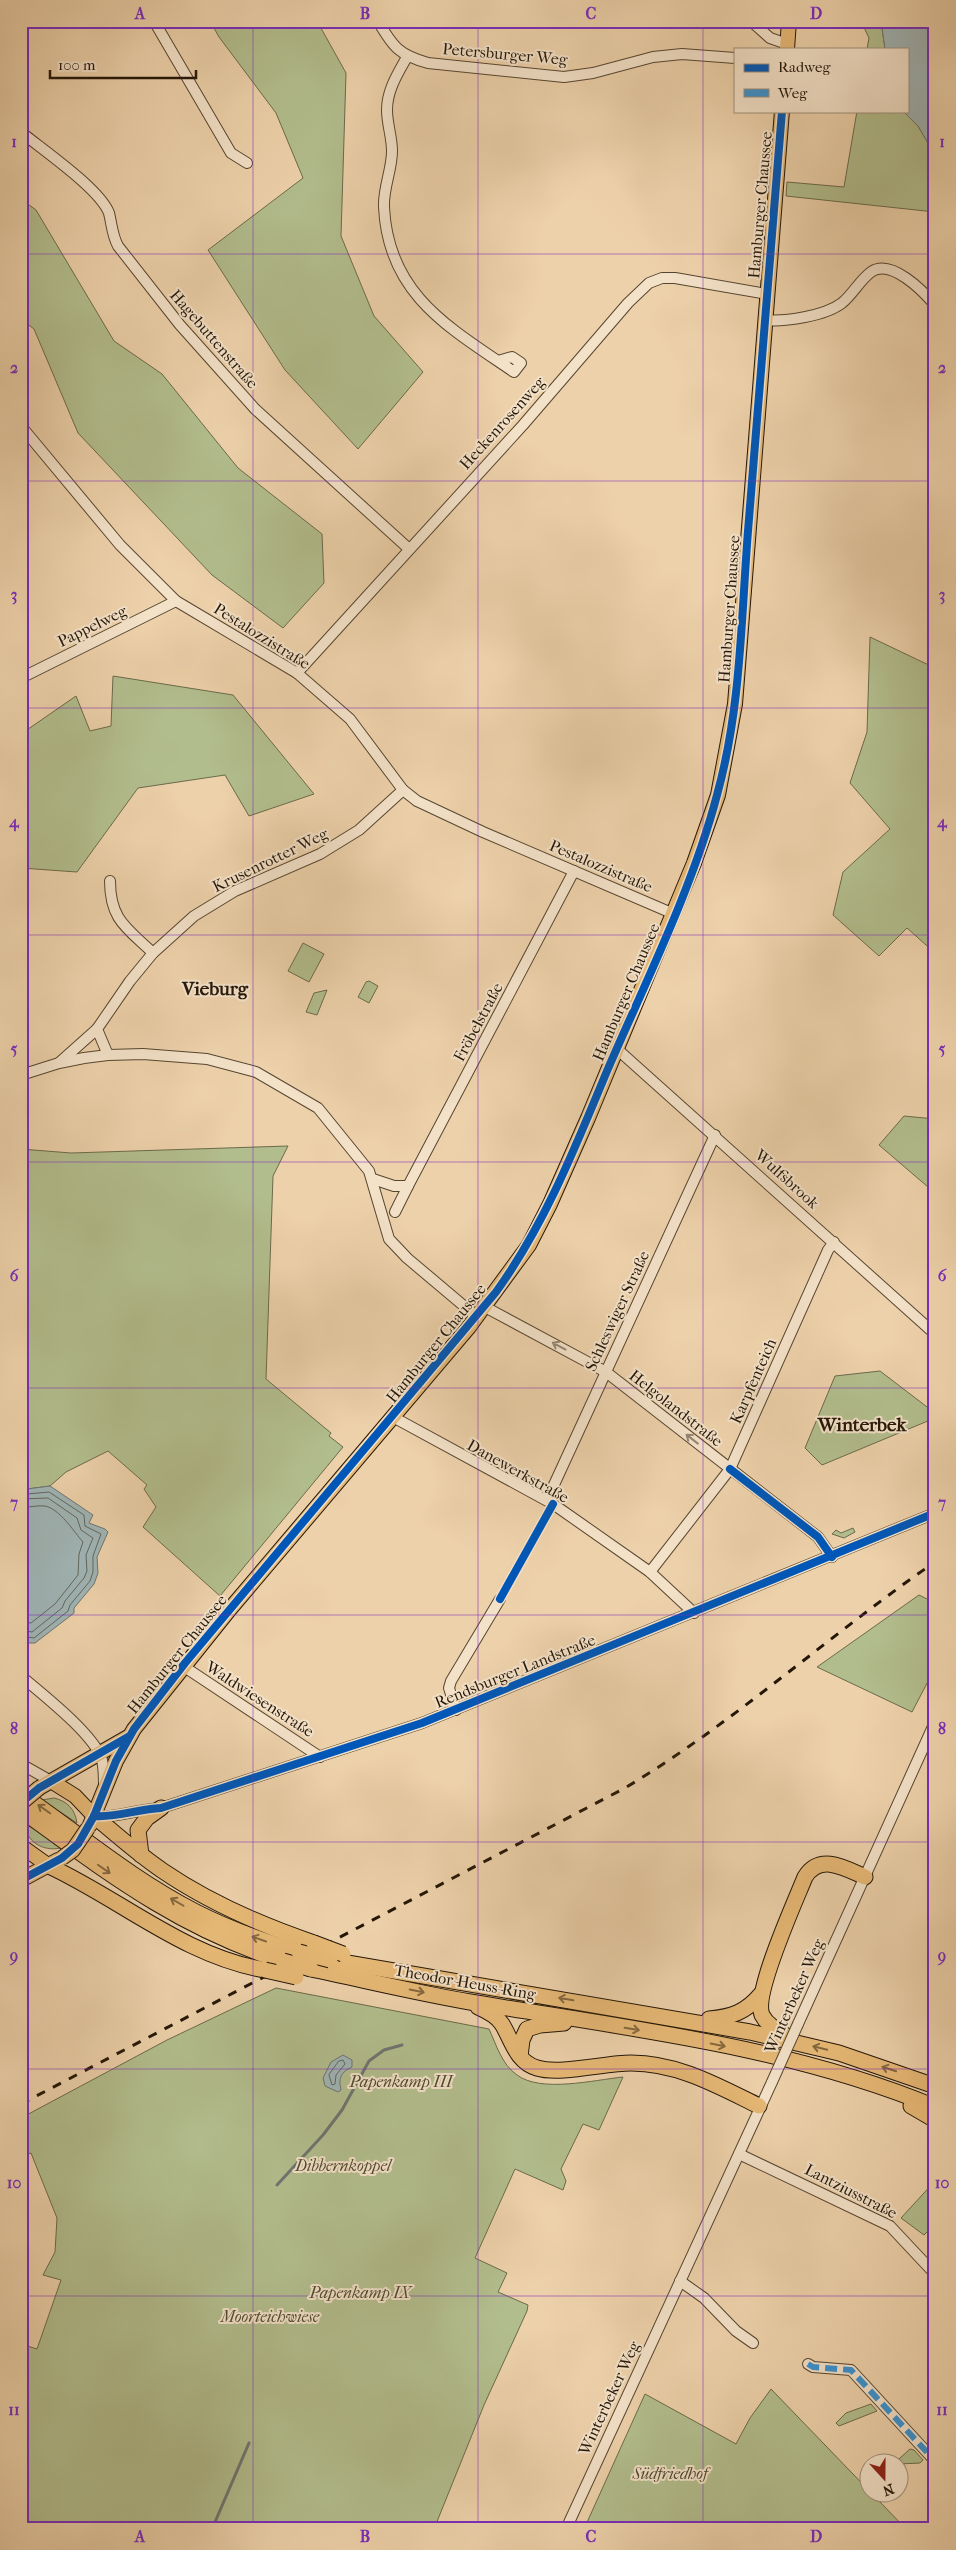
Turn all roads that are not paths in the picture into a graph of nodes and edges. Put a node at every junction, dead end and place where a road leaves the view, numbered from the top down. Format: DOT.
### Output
graph roads {
  1 [pos="154,21"];
  2 [pos="378,21"];
  3 [pos="751,21"];
  4 [pos="789,21"];
  5 [pos="787,47"];
  6 [pos="407,57"];
  7 [pos="734,58"];
  8 [pos="782,112"];
  9 [pos="21,132"];
  10 [pos="247,163"];
  11 [pos="767,294"];
  12 [pos="935,305"];
  13 [pos="764,320"];
  14 [pos="498,361"];
  15 [pos="21,426"];
  16 [pos="408,548"];
  17 [pos="176,600"];
  18 [pos="297,673"];
  19 [pos="21,678"];
  20 [pos="403,790"];
  21 [pos="574,871"];
  22 [pos="110,882"];
  23 [pos="674,914"];
  24 [pos="153,953"];
  25 [pos="97,1029"];
  26 [pos="617,1049"];
  27 [pos="108,1054"];
  28 [pos="59,1063"];
  29 [pos="21,1075"];
  30 [pos="715,1135"];
  31 [pos="373,1180"];
  32 [pos="408,1186"];
  33 [pos="395,1212"];
  34 [pos="834,1242"];
  35 [pos="481,1312"];
  36 [pos="935,1334"];
  37 [pos="606,1372"];
  38 [pos="393,1417"];
  39 [pos="730,1469"];
  40 [pos="547,1500"];
  41 [pos="935,1513"];
  42 [pos="832,1556"];
  43 [pos="650,1572"];
  44 [pos="500,1599"];
  45 [pos="694,1613"];
  46 [pos="183,1666"];
  47 [pos="21,1676"];
  48 [pos="456,1710"];
  49 [pos="935,1722"];
  50 [pos="128,1737"];
  51 [pos="99,1754"];
  52 [pos="320,1757"];
  53 [pos="21,1764"];
  54 [pos="45,1784"];
  55 [pos="104,1788"];
  56 [pos="21,1794"];
  57 [pos="21,1803"];
  58 [pos="161,1808"];
  59 [pos="21,1810"];
  60 [pos="91,1822"];
  61 [pos="21,1846"];
  62 [pos="141,1855"];
  63 [pos="56,1862"];
  64 [pos="865,1877"];
  65 [pos="21,1880"];
  66 [pos="337,1957"];
  67 [pos="369,1982"];
  68 [pos="761,1994"];
  69 [pos="468,2002"];
  70 [pos="688,2020"];
  71 [pos="594,2022"];
  72 [pos="800,2044"];
  73 [pos="520,2056"];
  74 [pos="874,2086"];
  75 [pos="935,2086"];
  76 [pos="759,2106"];
  77 [pos="935,2107"];
  78 [pos="935,2120"];
  79 [pos="739,2154"];
  80 [pos="935,2274"];
  81 [pos="680,2281"];
  82 [pos="753,2343"];
  83 [pos="808,2364"];
  84 [pos="935,2461"];
  85 [pos="566,2529"];
  1 -- 10 [label="street"];
  2 -- 6 [label="street"];
  3 -- 5 [label="street"];
  4 -- 5 [label="main road"];
  6 -- 7 [label="street, Petersburger Weg"];
  6 -- 14 [label="street"];
  8 -- 11 [label="main road, Hamburger Chaussee"];
  9 -- 16 [label="street, Hagebuttenstraße"];
  11 -- 13 [label="main road, Hamburger Chaussee"];
  11 -- 16 [label="street, Heckenrosenweg"];
  12 -- 13 [label="street"];
  13 -- 23 [label="main road, Hamburger Chaussee"];
  15 -- 17 [label="street, Pestalozzistraße"];
  16 -- 18 [label="street, Heckenrosenweg"];
  17 -- 18 [label="street, Pestalozzistraße"];
  17 -- 19 [label="street, Pappelweg"];
  18 -- 20 [label="street, Pestalozzistraße"];
  20 -- 21 [label="street, Pestalozzistraße"];
  20 -- 24 [label="street, Krusenrotter Weg"];
  21 -- 23 [label="street, Pestalozzistraße"];
  21 -- 32 [label="street, Fröbelstraße"];
  22 -- 24 [label="street"];
  23 -- 26 [label="main road, Hamburger Chaussee"];
  24 -- 25 [label="street, Krusenrotter Weg"];
  25 -- 27 [label="street"];
  25 -- 28 [label="street, Krusenrotter Weg"];
  26 -- 30 [label="street, Wulfsbrook"];
  26 -- 35 [label="main road, Hamburger Chaussee"];
  27 -- 28 [label="street, Krusenrotter Weg"];
  27 -- 31 [label="street, Krusenrotter Weg"];
  28 -- 29 [label="street, Krusenrotter Weg"];
  30 -- 34 [label="street, Wulfsbrook"];
  30 -- 37 [label="street, Schleswiger Straße"];
  31 -- 32 [label="street"];
  31 -- 35 [label="street, Helgolandstraße"];
  32 -- 33 [label="street, Fröbelstraße"];
  34 -- 36 [label="street, Wulfsbrook"];
  34 -- 39 [label="street, Karpfenteich"];
  37 -- 35 [label="street, Helgolandstraße, one-way"];
  35 -- 38 [label="main road, Hamburger Chaussee"];
  39 -- 37 [label="street, Helgolandstraße, one-way"];
  37 -- 40 [label="street, Schleswiger Straße"];
  38 -- 40 [label="street, Danewerkstraße"];
  38 -- 46 [label="main road, Hamburger Chaussee"];
  39 -- 42 [label="street, Helgolandstraße"];
  39 -- 43 [label="street, Karpfenteich"];
  40 -- 43 [label="street, Danewerkstraße"];
  41 -- 42 [label="street, Rendsburger Landstraße"];
  42 -- 45 [label="street, Rendsburger Landstraße"];
  43 -- 45 [label="street, Danewerkstraße"];
  44 -- 48 [label="street"];
  45 -- 48 [label="street, Rendsburger Landstraße"];
  46 -- 50 [label="main road, Hamburger Chaussee"];
  46 -- 52 [label="street, Waldwiesenstraße"];
  47 -- 51 [label="street"];
  48 -- 52 [label="street, Rendsburger Landstraße"];
  49 -- 64 [label="street, Winterbeker Weg"];
  50 -- 51 [label="main road, Hamburger Chaussee"];
  50 -- 55 [label="main road, Hamburger Chaussee"];
  51 -- 54 [label="main road, Hamburger Chaussee"];
  51 -- 55 [label="street"];
  52 -- 58 [label="street, Rendsburger Landstraße"];
  53 -- 54 [label="street"];
  54 -- 57 [label="main road, Hamburger Chaussee, bridge"];
  54 -- 60 [label="main road"];
  55 -- 60 [label="main road, Hamburger Chaussee"];
  66 -- 56 [label="highway, Theodor-Heuss-Ring, one-way, bridge"];
  58 -- 60 [label="street, Rendsburger Landstraße"];
  58 -- 62 [label="highway"];
  59 -- 67 [label="highway, Theodor-Heuss-Ring, one-way, bridge"];
  60 -- 62 [label="highway"];
  60 -- 63 [label="main road, Hamburger Chaussee, bridge"];
  61 -- 63 [label="main road"];
  62 -- 66 [label="highway, bridge"];
  63 -- 65 [label="main road, Hamburger Chaussee"];
  63 -- 67 [label="highway, bridge"];
  64 -- 68 [label="highway"];
  64 -- 76 [label="street, Winterbeker Weg, bridge"];
  70 -- 66 [label="highway, Theodor-Heuss-Ring, one-way"];
  67 -- 69 [label="highway, Theodor-Heuss-Ring, one-way"];
  68 -- 70 [label="highway"];
  68 -- 72 [label="highway"];
  69 -- 71 [label="highway, Theodor-Heuss-Ring"];
  69 -- 73 [label="highway"];
  70 -- 72 [label="highway, Theodor-Heuss-Ring"];
  71 -- 73 [label="highway"];
  71 -- 74 [label="highway, Theodor-Heuss-Ring, one-way"];
  75 -- 72 [label="highway, Theodor-Heuss-Ring, one-way"];
  73 -- 76 [label="highway"];
  74 -- 77 [label="highway, Theodor-Heuss-Ring"];
  74 -- 78 [label="highway"];
  76 -- 79 [label="street, Winterbeker Weg"];
  79 -- 80 [label="street, Lantziusstraße"];
  79 -- 81 [label="street, Winterbeker Weg"];
  81 -- 82 [label="street"];
  81 -- 85 [label="street, Winterbeker Weg"];
  83 -- 84 [label="street"];
}
